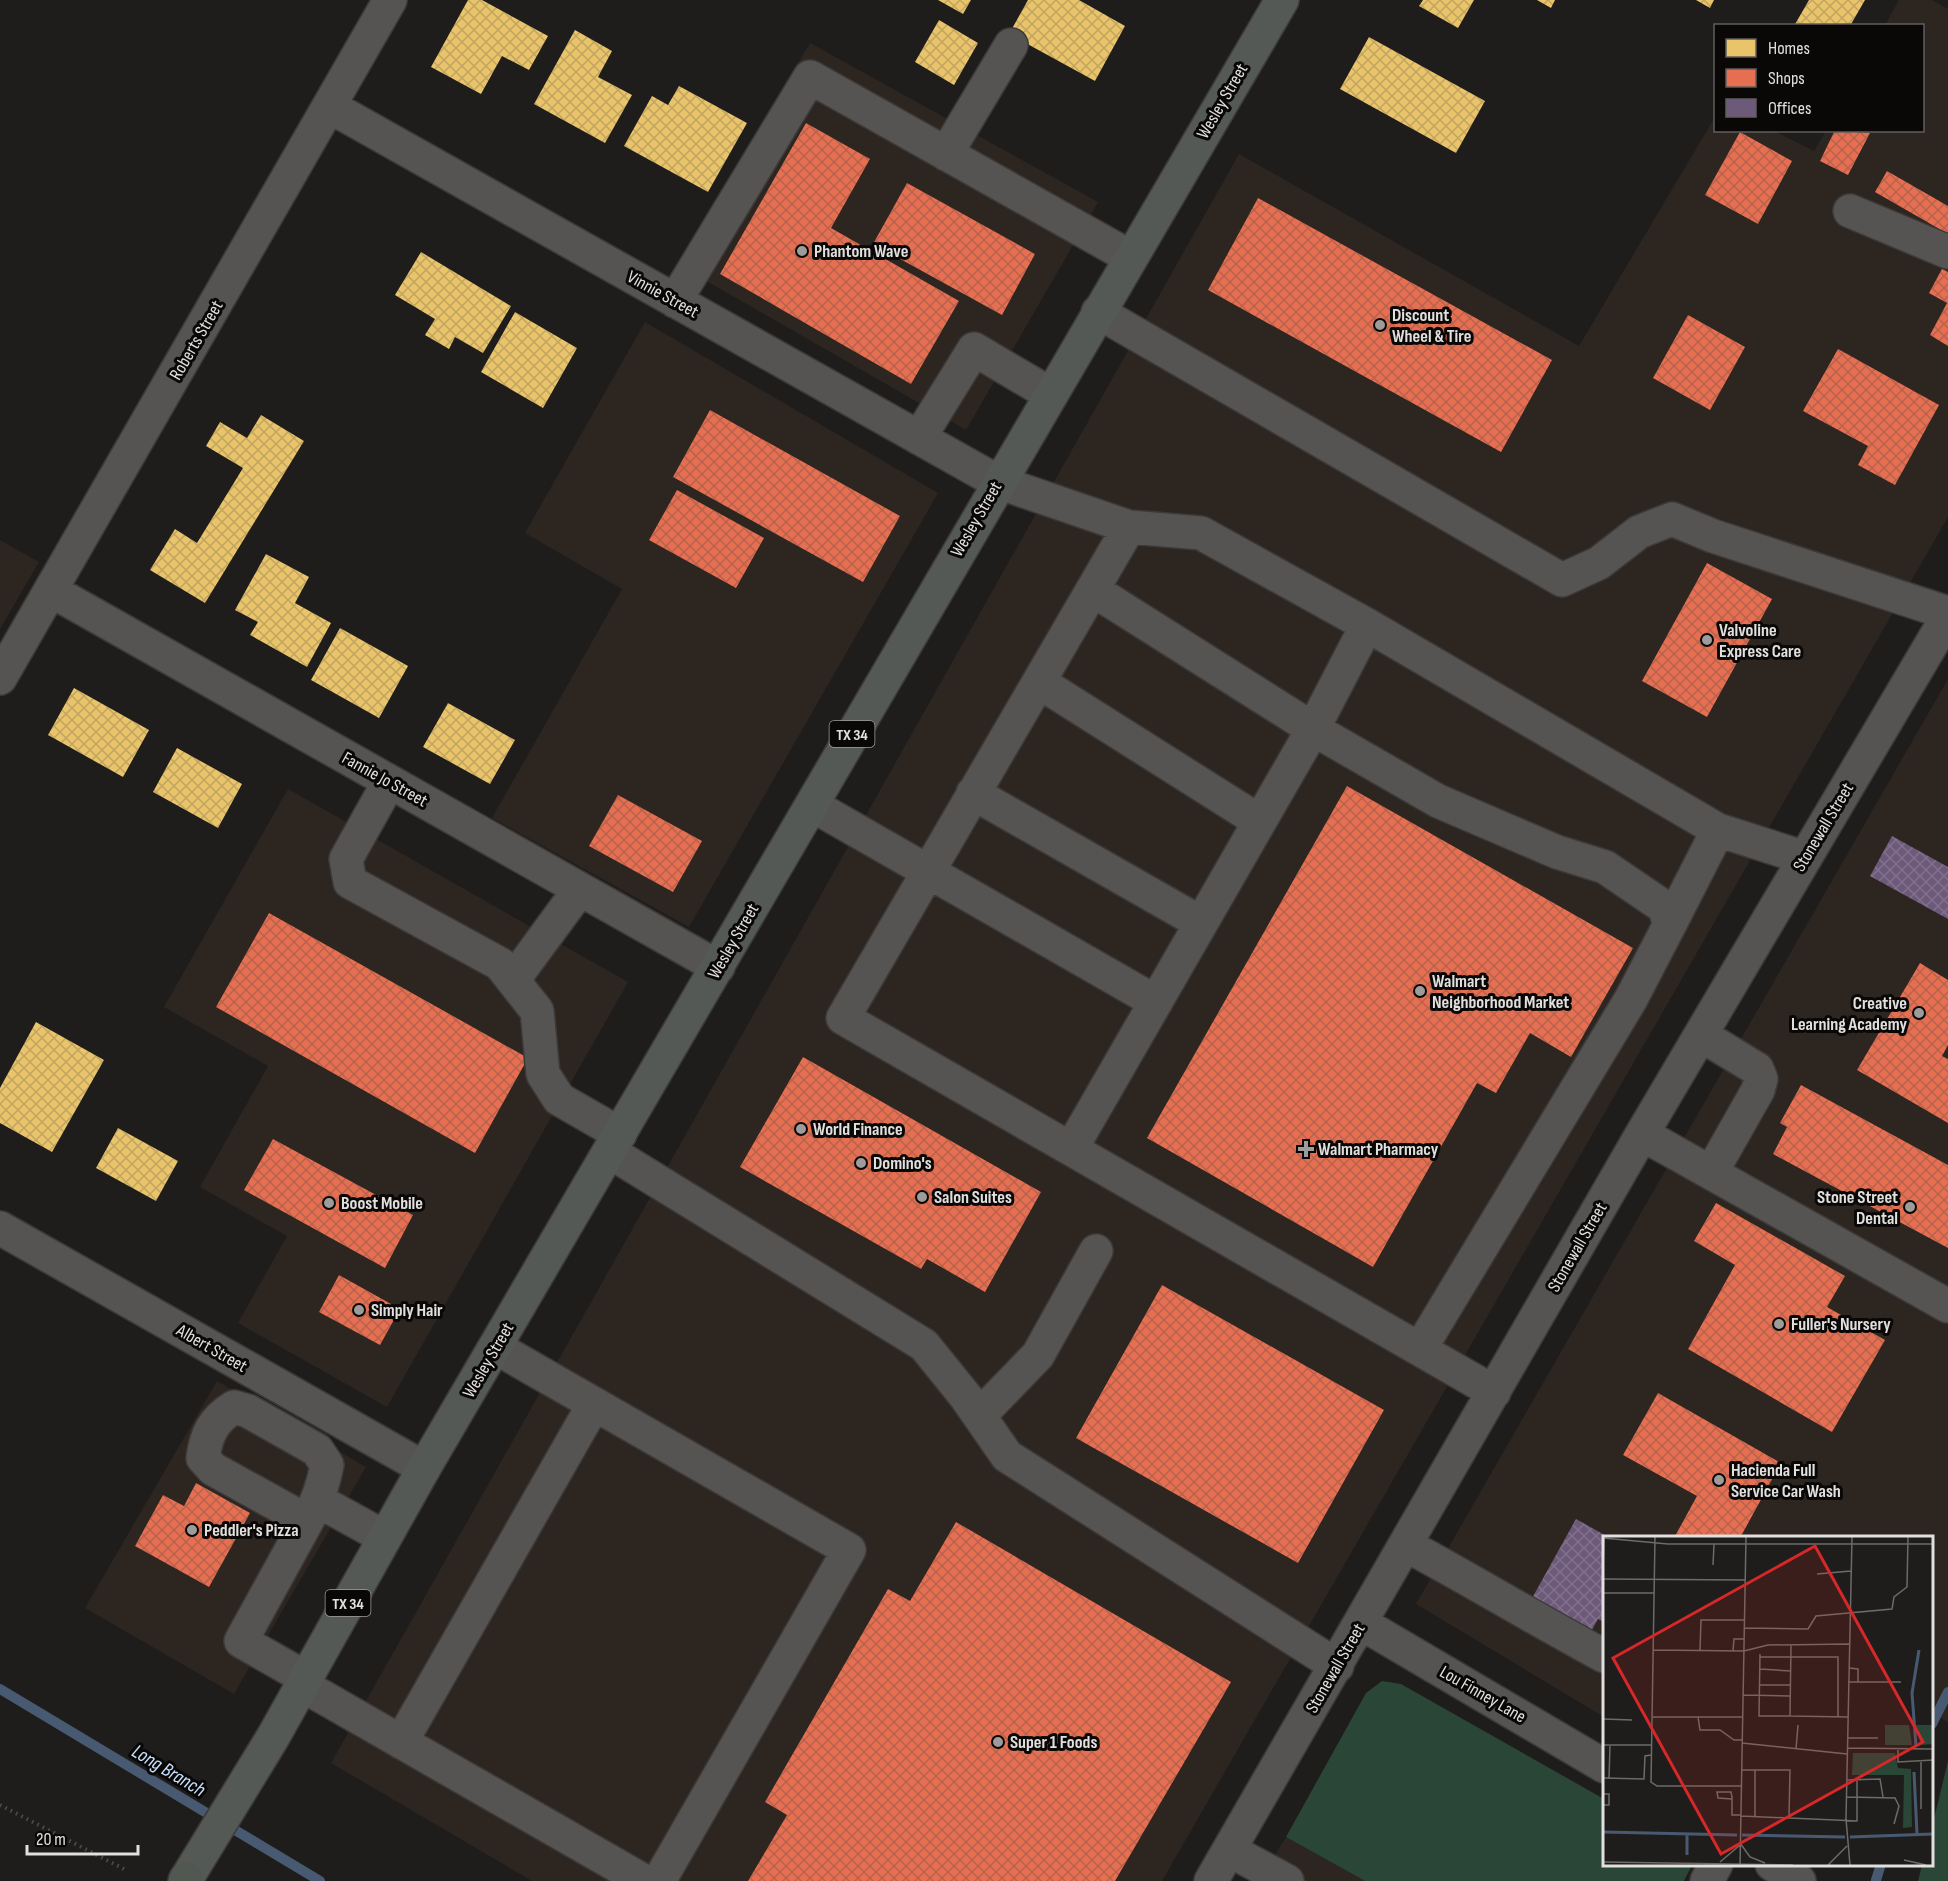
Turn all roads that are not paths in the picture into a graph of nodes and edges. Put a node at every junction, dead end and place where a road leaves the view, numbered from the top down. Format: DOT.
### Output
graph roads {
  1 [pos="390,0"];
  2 [pos="1281,0"];
  3 [pos="1011,45"];
  4 [pos="329,106"];
  5 [pos="946,154"];
  6 [pos="1850,211"];
  7 [pos="1948,252"];
  8 [pos="1130,257"];
  9 [pos="675,301"];
  10 [pos="1098,312"];
  11 [pos="1050,393"];
  12 [pos="919,438"];
  13 [pos="998,482"];
  14 [pos="1129,527"];
  15 [pos="1093,590"];
  16 [pos="52,591"];
  17 [pos="1948,614"];
  18 [pos="1367,625"];
  19 [pos="0,678"];
  20 [pos="1039,682"];
  21 [pos="1312,729"];
  22 [pos="389,782"];
  23 [pos="974,794"];
  24 [pos="812,805"];
  25 [pos="1259,822"];
  26 [pos="1718,830"];
  27 [pos="1804,858"];
  28 [pos="928,871"];
  29 [pos="580,889"];
  30 [pos="1201,923"];
  31 [pos="1670,924"];
  32 [pos="718,967"];
  33 [pos="513,980"];
  34 [pos="1156,1002"];
  35 [pos="1701,1035"];
  36 [pos="1642,1134"];
  37 [pos="615,1143"];
  38 [pos="1071,1149"];
  39 [pos="1711,1173"];
  40 [pos="0,1228"];
  41 [pos="1096,1251"];
  42 [pos="1948,1306"];
  43 [pos="495,1347"];
  44 [pos="1420,1349"];
  45 [pos="1494,1392"];
  46 [pos="303,1400"];
  47 [pos="594,1404"];
  48 [pos="979,1416"];
  49 [pos="286,1432"];
  50 [pos="424,1468"];
  51 [pos="312,1510"];
  52 [pos="384,1537"];
  53 [pos="1406,1545"];
  54 [pos="1361,1623"];
  55 [pos="1603,1655"];
  56 [pos="1337,1666"];
  57 [pos="304,1682"];
  58 [pos="401,1742"];
  59 [pos="1603,1765"];
  60 [pos="1229,1850"];
  61 [pos="1715,1866"];
  62 [pos="1775,1866"];
  63 [pos="188,1878"];
  64 [pos="644,1881"];
  65 [pos="659,1881"];
  66 [pos="1211,1881"];
  67 [pos="1287,1881"];
  68 [pos="1707,1881"];
  69 [pos="1800,1881"];
  1 -- 4 [label="street, Roberts Street"];
  2 -- 8 [label="main road, Wesley Street / TX 34"];
  3 -- 5 [label="street"];
  4 -- 9 [label="street, Vinnie Street"];
  4 -- 16 [label="street, Roberts Street"];
  5 -- 8 [label="street"];
  5 -- 9 [label="street"];
  6 -- 7 [label="street"];
  8 -- 10 [label="main road, Wesley Street / TX 34"];
  9 -- 12 [label="street, Vinnie Street"];
  10 -- 11 [label="main road, Wesley Street / TX 34"];
  10 -- 17 [label="street"];
  11 -- 12 [label="street"];
  11 -- 13 [label="main road, Wesley Street / TX 34"];
  12 -- 13 [label="street, Vinnie Street"];
  13 -- 14 [label="street, Vinnie Street"];
  13 -- 24 [label="main road, Wesley Street / TX 34"];
  14 -- 15 [label="street"];
  14 -- 18 [label="street, Vinnie Street"];
  15 -- 20 [label="street"];
  15 -- 21 [label="street"];
  16 -- 19 [label="street, Roberts Street"];
  16 -- 22 [label="street, Fannie Jo Street"];
  17 -- 27 [label="street, Stonewall Street"];
  18 -- 21 [label="street"];
  18 -- 26 [label="street, Vinnie Street"];
  20 -- 23 [label="street"];
  20 -- 25 [label="street"];
  21 -- 25 [label="street"];
  21 -- 31 [label="street"];
  22 -- 29 [label="street, Fannie Jo Street"];
  22 -- 33 [label="street"];
  23 -- 28 [label="street"];
  23 -- 30 [label="street"];
  24 -- 28 [label="street"];
  24 -- 32 [label="main road, Wesley Street / TX 34"];
  25 -- 30 [label="street"];
  26 -- 27 [label="street, Vinnie Street"];
  26 -- 31 [label="street"];
  27 -- 35 [label="street, Stonewall Street"];
  28 -- 34 [label="street"];
  28 -- 38 [label="street"];
  29 -- 32 [label="street, Fannie Jo Street"];
  29 -- 33 [label="street"];
  30 -- 34 [label="street"];
  31 -- 44 [label="street"];
  32 -- 37 [label="main road, Wesley Street / TX 34"];
  33 -- 37 [label="street"];
  34 -- 38 [label="street"];
  35 -- 36 [label="street, Stonewall Street"];
  35 -- 39 [label="street"];
  36 -- 39 [label="street"];
  36 -- 45 [label="street, Stonewall Street"];
  37 -- 43 [label="main road, Wesley Street / TX 34"];
  37 -- 48 [label="street"];
  38 -- 44 [label="street"];
  39 -- 42 [label="street"];
  40 -- 46 [label="street, Albert Street"];
  41 -- 48 [label="street"];
  43 -- 47 [label="street"];
  43 -- 50 [label="main road, Wesley Street / TX 34"];
  44 -- 45 [label="street"];
  45 -- 53 [label="street, Stonewall Street"];
  46 -- 49 [label="street"];
  46 -- 50 [label="street, Albert Street"];
  47 -- 58 [label="street"];
  47 -- 65 [label="street"];
  48 -- 56 [label="street"];
  49 -- 51 [label="street"];
  49 -- 51 [label="street"];
  50 -- 52 [label="main road, Wesley Street / TX 34"];
  51 -- 52 [label="street"];
  51 -- 57 [label="street"];
  52 -- 57 [label="main road, Wesley Street / TX 34"];
  53 -- 54 [label="street, Stonewall Street"];
  53 -- 55 [label="street"];
  54 -- 56 [label="street, Stonewall Street"];
  54 -- 59 [label="street, Lou Finney Lane"];
  56 -- 60 [label="street, Stonewall Street"];
  57 -- 58 [label="street"];
  57 -- 63 [label="main road, Wesley Street / TX 34"];
  58 -- 64 [label="street"];
  60 -- 66 [label="street, Stonewall Street"];
  60 -- 67 [label="street"];
  61 -- 68 [label="street"];
  62 -- 69 [label="street"];
}
